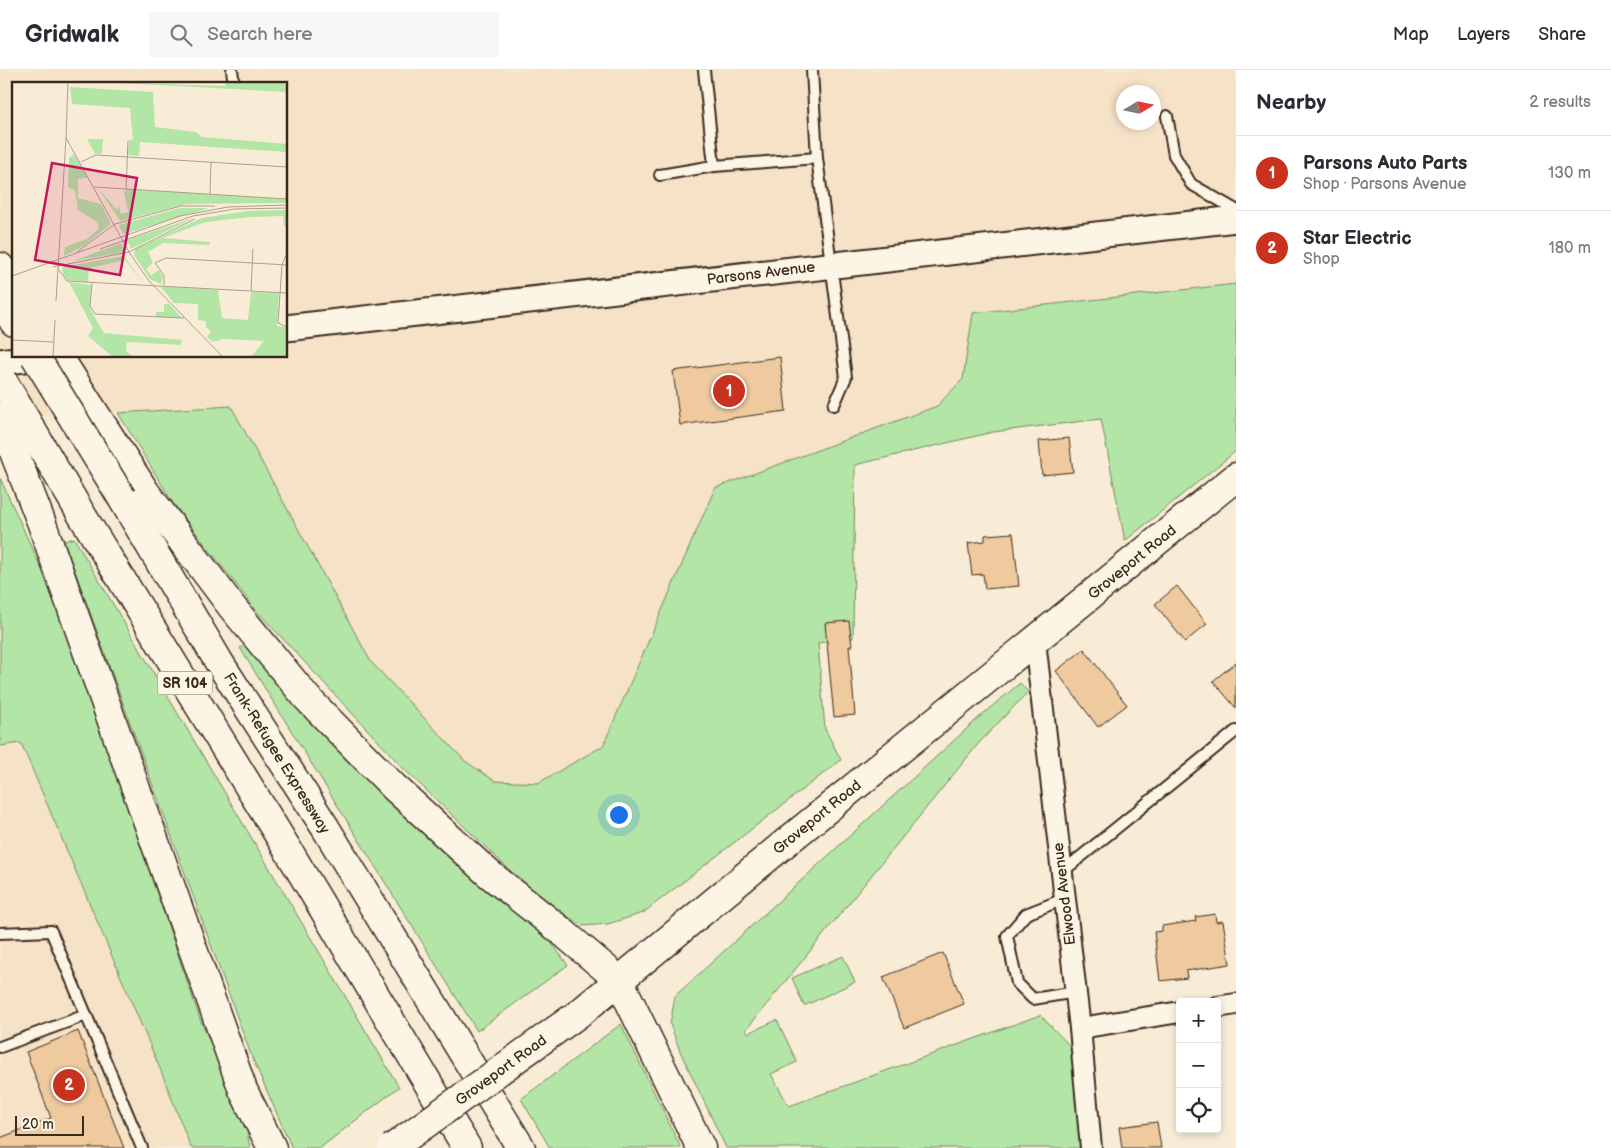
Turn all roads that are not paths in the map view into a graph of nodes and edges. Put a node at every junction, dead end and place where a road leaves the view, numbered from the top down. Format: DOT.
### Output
graph roads {
  1 [pos="704,70"];
  2 [pos="812,70"];
  3 [pos="1167,116"];
  4 [pos="817,158"];
  5 [pos="714,166"];
  6 [pos="660,175"];
  7 [pos="1236,210"];
  8 [pos="1236,219"];
  9 [pos="832,265"];
  10 [pos="0,267"];
  11 [pos="12,286"];
  12 [pos="0,299"];
  13 [pos="12,319"];
  14 [pos="288,328"];
  15 [pos="32,358"];
  16 [pos="36,358"];
  17 [pos="59,358"];
  18 [pos="0,362"];
  19 [pos="0,376"];
  20 [pos="834,405"];
  21 [pos="0,416"];
  22 [pos="1236,477"];
  23 [pos="134,495"];
  24 [pos="1035,641"];
  25 [pos="1236,731"];
  26 [pos="1061,872"];
  27 [pos="1064,899"];
  28 [pos="0,933"];
  29 [pos="619,980"];
  30 [pos="1076,992"];
  31 [pos="1236,1004"];
  32 [pos="1221,1006"];
  33 [pos="1176,1013"];
  34 [pos="86,1015"];
  35 [pos="1080,1028"];
  36 [pos="0,1047"];
  37 [pos="142,1148"];
  38 [pos="272,1148"];
  39 [pos="392,1148"];
  40 [pos="467,1148"];
  41 [pos="521,1148"];
  42 [pos="701,1148"];
  43 [pos="1091,1148"];
  1 -- 5 [label="lane"];
  2 -- 4 [label="lane"];
  3 -- 7 [label="lane"];
  4 -- 5 [label="lane"];
  4 -- 9 [label="lane"];
  5 -- 6 [label="lane"];
  8 -- 9 [label="street, Parsons Avenue"];
  9 -- 14 [label="street, Parsons Avenue"];
  9 -- 20 [label="lane"];
  10 -- 11 [label="main road"];
  12 -- 13 [label="main road"];
  15 -- 18 [label="street"];
  16 -- 23 [label="main road, Frank-Refugee Expressway / SR 104, bridge"];
  17 -- 23 [label="main road"];
  19 -- 40 [label="main road, SR 104"];
  21 -- 38 [label="main road"];
  22 -- 24 [label="main road, Groveport Road"];
  23 -- 29 [label="main road"];
  23 -- 41 [label="main road, Frank-Refugee Expressway / SR 104"];
  24 -- 26 [label="street, Elwood Avenue"];
  24 -- 29 [label="main road, Groveport Road"];
  25 -- 26 [label="lane"];
  26 -- 27 [label="street, Elwood Avenue"];
  27 -- 30 [label="street, Elwood Avenue"];
  27 -- 30 [label="lane"];
  28 -- 34 [label="lane"];
  29 -- 39 [label="main road, Groveport Road, bridge"];
  29 -- 42 [label="main road"];
  30 -- 35 [label="street, Elwood Avenue"];
  31 -- 32 [label="street"];
  33 -- 35 [label="street"];
  34 -- 36 [label="lane"];
  34 -- 37 [label="lane"];
  35 -- 43 [label="street, Elwood Avenue"];
}
